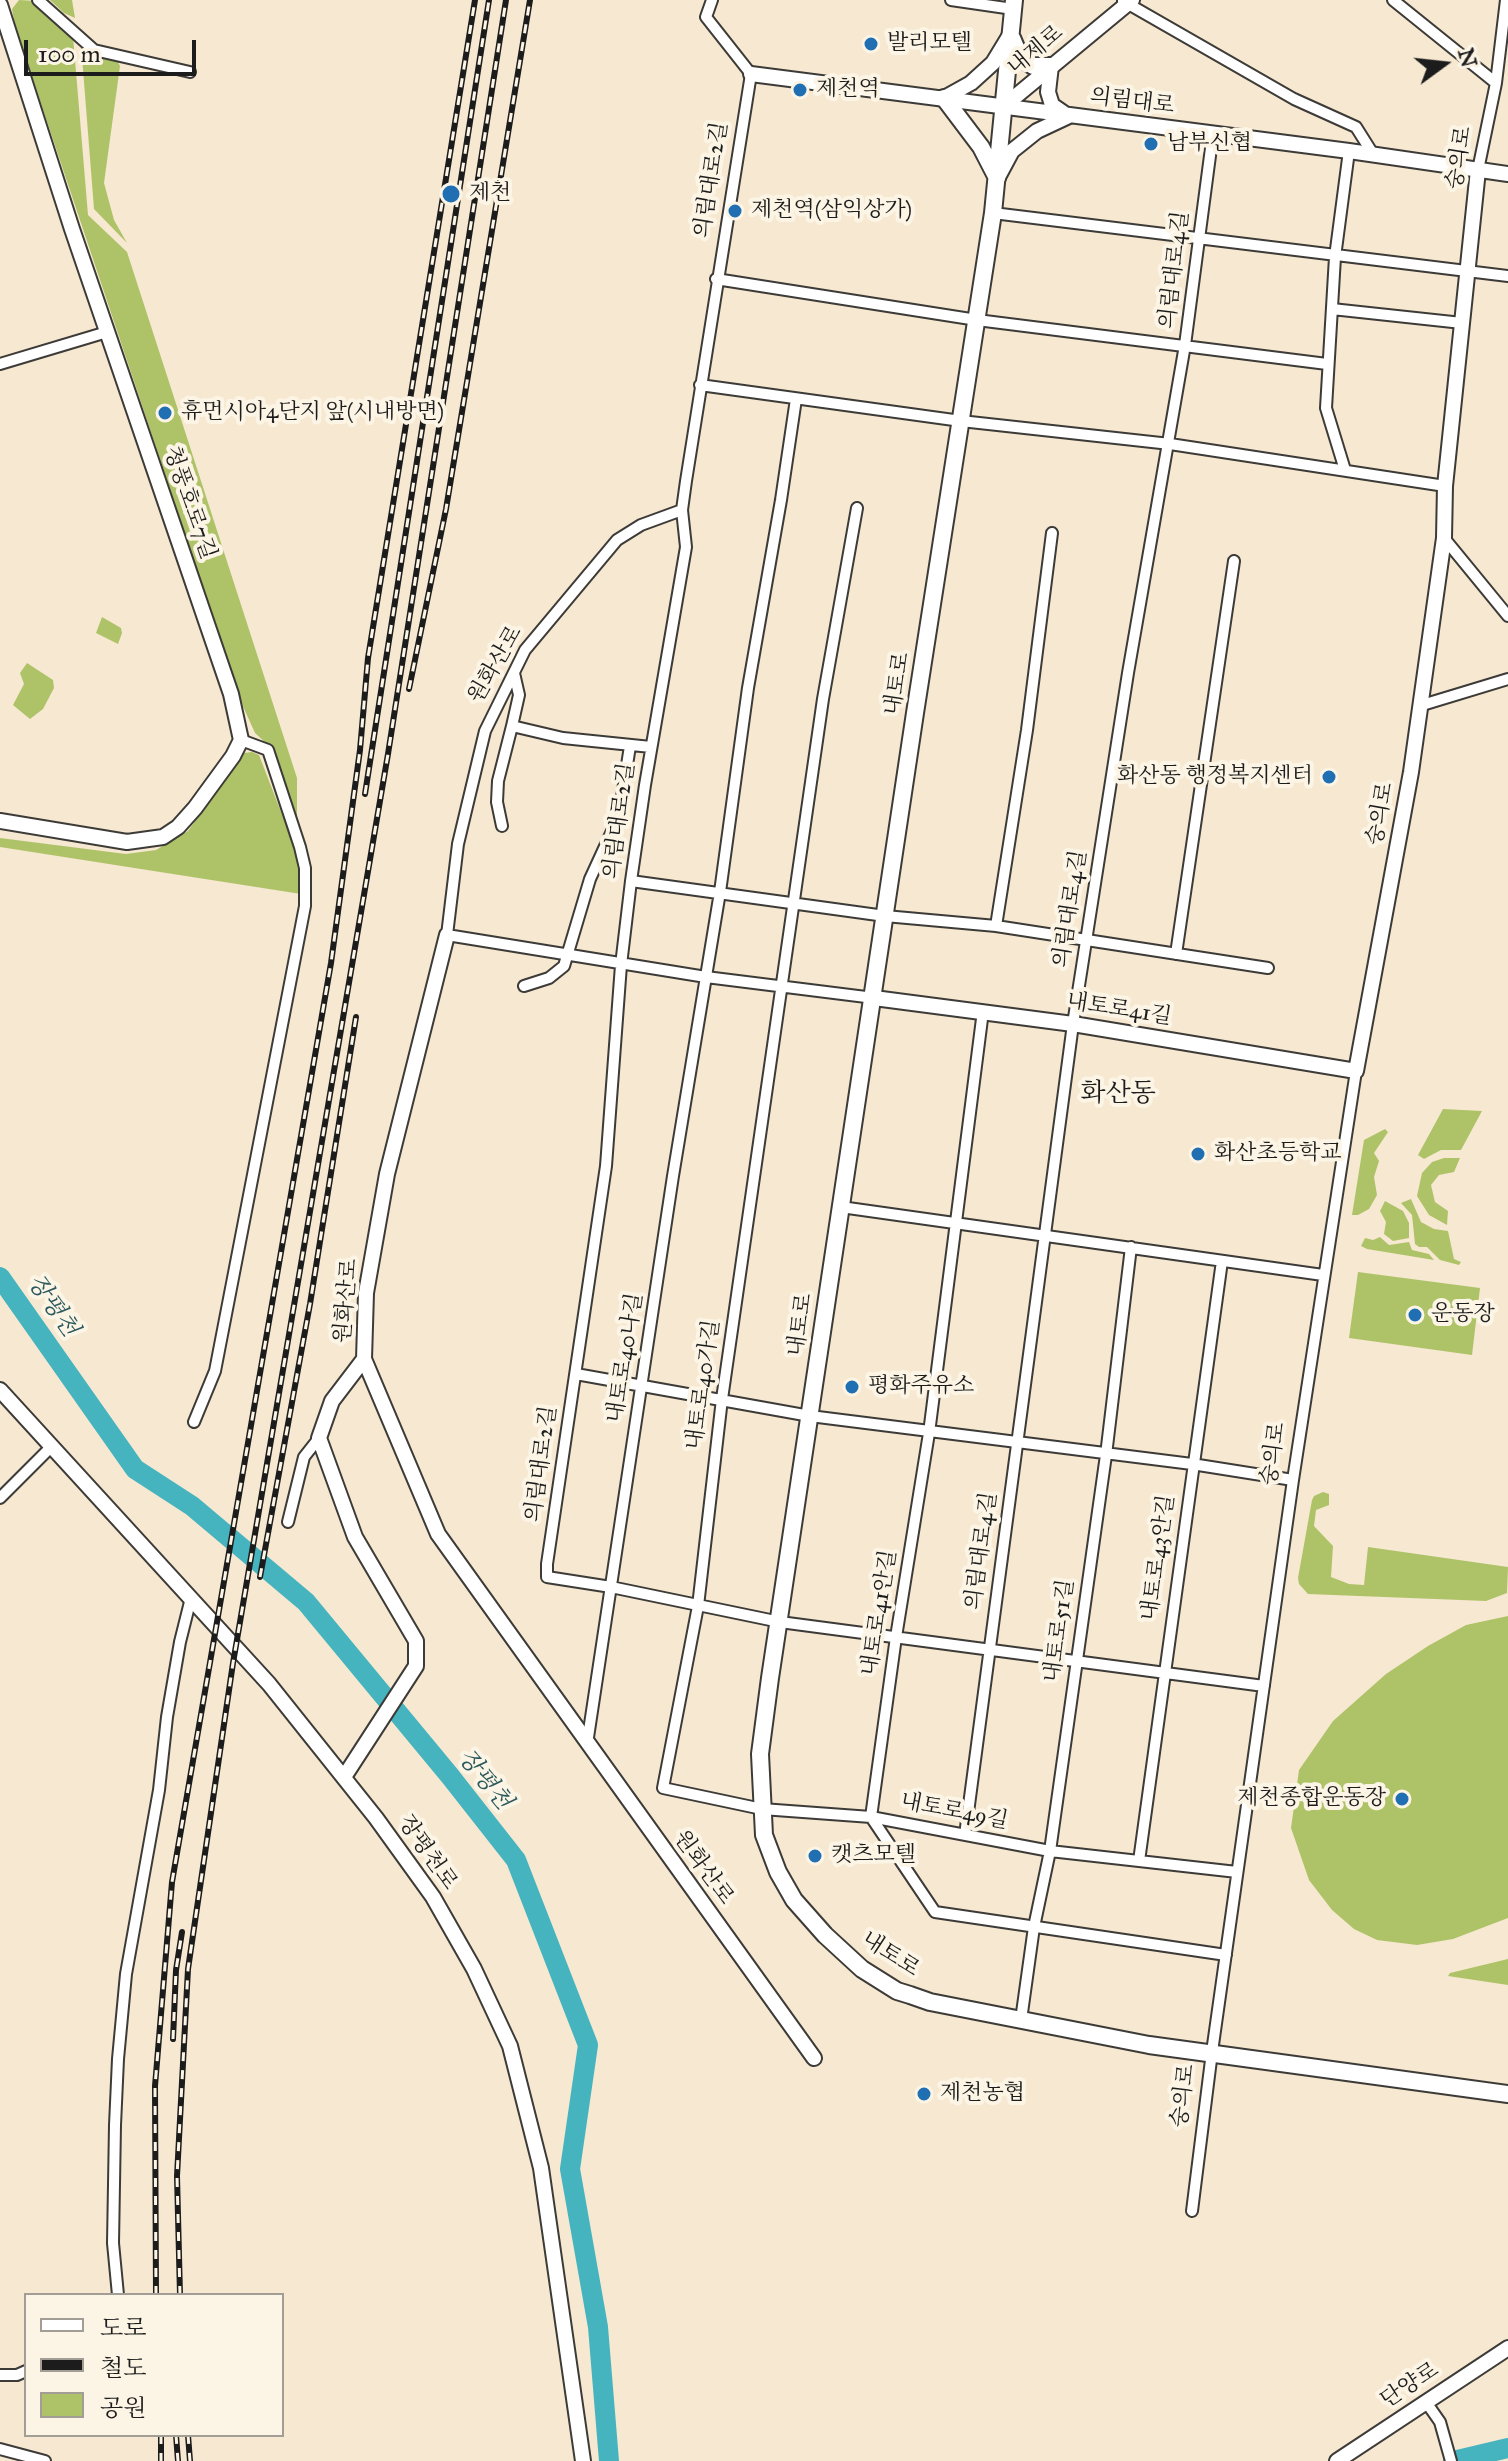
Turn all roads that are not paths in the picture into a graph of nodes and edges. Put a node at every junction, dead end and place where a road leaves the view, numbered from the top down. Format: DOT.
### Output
graph roads {
  1 [pos="38,0"];
  2 [pos="712,0"];
  3 [pos="951,0"];
  4 [pos="1393,0"];
  5 [pos="1506,0"];
  6 [pos="1127,1"];
  7 [pos="1014,4"];
  8 [pos="0,5"];
  9 [pos="1010,34"];
  10 [pos="1051,66"];
  11 [pos="190,72"];
  12 [pos="751,74"];
  13 [pos="1496,83"];
  14 [pos="944,98"];
  15 [pos="1004,106"];
  16 [pos="1069,116"];
  17 [pos="1213,133"];
  18 [pos="1349,151"];
  19 [pos="1373,154"];
  20 [pos="1478,170"];
  21 [pos="1508,174"];
  22 [pos="997,180"];
  23 [pos="993,213"];
  24 [pos="1199,240"];
  25 [pos="1335,257"];
  26 [pos="1467,272"];
  27 [pos="1508,276"];
  28 [pos="716,279"];
  29 [pos="1332,309"];
  30 [pos="977,320"];
  31 [pos="1462,323"];
  32 [pos="107,332"];
  33 [pos="1185,345"];
  34 [pos="0,364"];
  35 [pos="1327,364"];
  36 [pos="700,385"];
  37 [pos="796,399"];
  38 [pos="961,421"];
  39 [pos="1170,444"];
  40 [pos="1345,470"];
  41 [pos="1445,486"];
  42 [pos="857,508"];
  43 [pos="682,510"];
  44 [pos="1052,533"];
  45 [pos="1444,538"];
  46 [pos="1234,561"];
  47 [pos="1508,616"];
  48 [pos="514,673"];
  49 [pos="1508,679"];
  50 [pos="1419,706"];
  51 [pos="512,726"];
  52 [pos="241,740"];
  53 [pos="630,746"];
  54 [pos="651,747"];
  55 [pos="0,821"];
  56 [pos="502,826"];
  57 [pos="631,881"];
  58 [pos="720,892"];
  59 [pos="795,903"];
  60 [pos="885,916"];
  61 [pos="996,926"];
  62 [pos="447,935"];
  63 [pos="1086,940"];
  64 [pos="1176,954"];
  65 [pos="569,956"];
  66 [pos="621,965"];
  67 [pos="1268,968"];
  68 [pos="706,977"];
  69 [pos="524,986"];
  70 [pos="783,987"];
  71 [pos="874,998"];
  72 [pos="983,1011"];
  73 [pos="1073,1024"];
  74 [pos="1356,1071"];
  75 [pos="841,1207"];
  76 [pos="956,1225"];
  77 [pos="1046,1237"];
  78 [pos="1131,1247"];
  79 [pos="1222,1261"];
  80 [pos="1323,1275"];
  81 [pos="364,1359"];
  82 [pos="576,1374"];
  83 [pos="642,1385"];
  84 [pos="0,1390"];
  85 [pos="722,1399"];
  86 [pos="810,1416"];
  87 [pos="194,1422"];
  88 [pos="929,1433"];
  89 [pos="319,1438"];
  90 [pos="1016,1444"];
  91 [pos="51,1447"];
  92 [pos="1106,1455"];
  93 [pos="1192,1464"];
  94 [pos="1293,1480"];
  95 [pos="0,1498"];
  96 [pos="288,1522"];
  97 [pos="611,1587"];
  98 [pos="191,1598"];
  99 [pos="698,1606"];
  100 [pos="780,1622"];
  101 [pos="896,1637"];
  102 [pos="989,1649"];
  103 [pos="1076,1660"];
  104 [pos="1164,1673"];
  105 [pos="1264,1686"];
  106 [pos="587,1744"];
  107 [pos="344,1777"];
  108 [pos="663,1788"];
  109 [pos="762,1809"];
  110 [pos="871,1817"];
  111 [pos="965,1835"];
  112 [pos="1050,1851"];
  113 [pos="1139,1861"];
  114 [pos="1237,1872"];
  115 [pos="1034,1927"];
  116 [pos="1226,1955"];
  117 [pos="1021,2020"];
  118 [pos="1212,2052"];
  119 [pos="814,2058"];
  120 [pos="1508,2094"];
  121 [pos="1192,2211"];
  122 [pos="118,2293"];
  123 [pos="1508,2348"];
  124 [pos="24,2372"];
  125 [pos="0,2375"];
  126 [pos="1426,2402"];
  127 [pos="0,2449"];
  128 [pos="45,2461"];
  129 [pos="583,2461"];
  130 [pos="1337,2461"];
  131 [pos="1451,2461"];
  1 -- 11 [label="street"];
  2 -- 12 [label="street"];
  3 -- 7 [label="street"];
  4 -- 13 [label="street"];
  5 -- 13 [label="street, 숭의로"];
  6 -- 10 [label="street, 내제로"];
  6 -- 19 [label="street"];
  7 -- 9 [label="main road, 내토로"];
  8 -- 32 [label="street, 청풍호로7길"];
  9 -- 10 [label="main road"];
  9 -- 14 [label="street"];
  9 -- 15 [label="main road, 내토로"];
  10 -- 15 [label="street, 내제로"];
  10 -- 16 [label="street"];
  12 -- 14 [label="street, 의림대로"];
  12 -- 28 [label="street, 의림대로2길"];
  13 -- 20 [label="street, 숭의로"];
  14 -- 15 [label="street, 의림대로"];
  14 -- 22 [label="main road"];
  15 -- 16 [label="street, 의림대로"];
  15 -- 22 [label="main road, 내토로"];
  16 -- 17 [label="street, 의림대로"];
  16 -- 22 [label="street"];
  17 -- 18 [label="street, 의림대로"];
  17 -- 24 [label="street, 의림대로4길"];
  18 -- 19 [label="street, 의림대로"];
  18 -- 25 [label="street"];
  19 -- 20 [label="street, 의림대로"];
  20 -- 21 [label="street, 의림대로"];
  20 -- 26 [label="street, 숭의로"];
  22 -- 23 [label="main road, 내토로"];
  23 -- 24 [label="street"];
  23 -- 30 [label="main road, 내토로"];
  24 -- 25 [label="street"];
  24 -- 33 [label="street, 의림대로4길"];
  25 -- 26 [label="street"];
  25 -- 29 [label="street"];
  26 -- 27 [label="street"];
  26 -- 31 [label="street, 숭의로"];
  28 -- 30 [label="street"];
  28 -- 36 [label="street, 의림대로2길"];
  29 -- 31 [label="street"];
  29 -- 35 [label="street"];
  30 -- 33 [label="street"];
  30 -- 38 [label="main road, 내토로"];
  31 -- 41 [label="street, 숭의로"];
  32 -- 34 [label="street"];
  32 -- 52 [label="street, 청풍호로7길"];
  33 -- 35 [label="street"];
  33 -- 39 [label="street, 의림대로4길"];
  35 -- 40 [label="street"];
  36 -- 37 [label="street"];
  36 -- 43 [label="street, 의림대로2길"];
  37 -- 38 [label="street"];
  37 -- 58 [label="street, 내토로40나길"];
  38 -- 39 [label="street"];
  38 -- 60 [label="main road, 내토로"];
  39 -- 40 [label="street"];
  39 -- 63 [label="street, 의림대로4길"];
  40 -- 41 [label="street"];
  41 -- 45 [label="street, 숭의로"];
  42 -- 59 [label="street, 내토로40가길"];
  43 -- 48 [label="street, 원화산로"];
  43 -- 54 [label="street, 의림대로2길"];
  44 -- 61 [label="street"];
  45 -- 47 [label="street"];
  45 -- 50 [label="street, 숭의로"];
  46 -- 64 [label="street"];
  48 -- 51 [label="street"];
  48 -- 62 [label="street, 원화산로"];
  49 -- 50 [label="street"];
  50 -- 74 [label="street, 숭의로"];
  51 -- 53 [label="street"];
  51 -- 56 [label="street"];
  52 -- 55 [label="street"];
  52 -- 87 [label="street"];
  53 -- 54 [label="street"];
  53 -- 65 [label="street"];
  54 -- 57 [label="street, 의림대로2길"];
  57 -- 58 [label="street"];
  57 -- 66 [label="street, 의림대로2길"];
  58 -- 59 [label="street"];
  58 -- 68 [label="street, 내토로40나길"];
  59 -- 60 [label="street"];
  59 -- 70 [label="street, 내토로40가길"];
  60 -- 61 [label="street"];
  60 -- 71 [label="main road, 내토로"];
  61 -- 63 [label="street"];
  62 -- 65 [label="street"];
  62 -- 81 [label="street, 원화산로"];
  63 -- 64 [label="street"];
  63 -- 73 [label="street, 의림대로4길"];
  64 -- 67 [label="street"];
  65 -- 66 [label="street"];
  65 -- 69 [label="street"];
  66 -- 68 [label="street"];
  66 -- 82 [label="street, 의림대로2길"];
  68 -- 70 [label="street"];
  68 -- 83 [label="street, 내토로40나길"];
  70 -- 71 [label="street"];
  70 -- 85 [label="street, 내토로40가길"];
  71 -- 72 [label="street, 내토로41길"];
  71 -- 75 [label="main road, 내토로"];
  72 -- 73 [label="street, 내토로41길"];
  72 -- 76 [label="street, 내토로41안길"];
  73 -- 74 [label="street, 내토로41길"];
  73 -- 77 [label="street, 의림대로4길"];
  74 -- 80 [label="street, 숭의로"];
  75 -- 76 [label="street"];
  75 -- 86 [label="main road, 내토로"];
  76 -- 77 [label="street"];
  76 -- 88 [label="street, 내토로41안길"];
  77 -- 78 [label="street"];
  77 -- 90 [label="street, 의림대로4길"];
  78 -- 79 [label="street"];
  78 -- 92 [label="street, 내토로51길"];
  79 -- 80 [label="street"];
  79 -- 93 [label="street, 내토로43안길"];
  80 -- 94 [label="street, 숭의로"];
  81 -- 89 [label="street"];
  81 -- 106 [label="street, 원화산로"];
  82 -- 83 [label="street"];
  82 -- 97 [label="street, 의림대로2길"];
  83 -- 85 [label="street"];
  83 -- 97 [label="street, 내토로40나길"];
  84 -- 91 [label="street, 장평천로"];
  85 -- 86 [label="street"];
  85 -- 99 [label="street, 내토로40가길"];
  86 -- 88 [label="street"];
  86 -- 100 [label="main road, 내토로"];
  88 -- 90 [label="street"];
  88 -- 101 [label="street, 내토로41안길"];
  89 -- 96 [label="street"];
  89 -- 107 [label="street"];
  90 -- 92 [label="street"];
  90 -- 102 [label="street, 의림대로4길"];
  91 -- 95 [label="street"];
  91 -- 98 [label="street, 장평천로"];
  92 -- 93 [label="street"];
  92 -- 103 [label="street, 내토로51길"];
  93 -- 94 [label="street"];
  93 -- 104 [label="street, 내토로43안길"];
  94 -- 105 [label="street, 숭의로"];
  97 -- 99 [label="street"];
  97 -- 106 [label="street, 내토로40나길"];
  98 -- 107 [label="street, 장평천로"];
  98 -- 122 [label="street"];
  99 -- 100 [label="street"];
  99 -- 108 [label="street, 내토로40가길"];
  100 -- 101 [label="street"];
  100 -- 109 [label="main road, 내토로"];
  101 -- 102 [label="street"];
  101 -- 110 [label="street, 내토로41안길"];
  102 -- 103 [label="street"];
  102 -- 111 [label="street, 의림대로4길"];
  103 -- 104 [label="street"];
  103 -- 112 [label="street, 내토로51길"];
  104 -- 105 [label="street"];
  104 -- 113 [label="street, 내토로43안길"];
  105 -- 114 [label="street, 숭의로"];
  106 -- 119 [label="street, 원화산로"];
  107 -- 129 [label="street, 장평천로"];
  108 -- 109 [label="street, 내토로49길"];
  109 -- 110 [label="street, 내토로49길"];
  109 -- 117 [label="main road, 내토로"];
  110 -- 111 [label="street, 내토로49길"];
  110 -- 115 [label="street"];
  111 -- 112 [label="street, 내토로49길"];
  112 -- 113 [label="street, 내토로49길"];
  112 -- 115 [label="street, 내토로51길"];
  113 -- 114 [label="street, 내토로49길"];
  114 -- 116 [label="street, 숭의로"];
  115 -- 116 [label="street"];
  115 -- 117 [label="street, 내토로51길"];
  116 -- 118 [label="street, 숭의로"];
  117 -- 118 [label="main road, 내토로"];
  118 -- 120 [label="main road, 내토로"];
  118 -- 121 [label="street, 숭의로"];
  123 -- 126 [label="street, 단양로"];
  124 -- 125 [label="street"];
  126 -- 130 [label="street, 단양로"];
  126 -- 131 [label="street"];
  127 -- 128 [label="street"];
}
